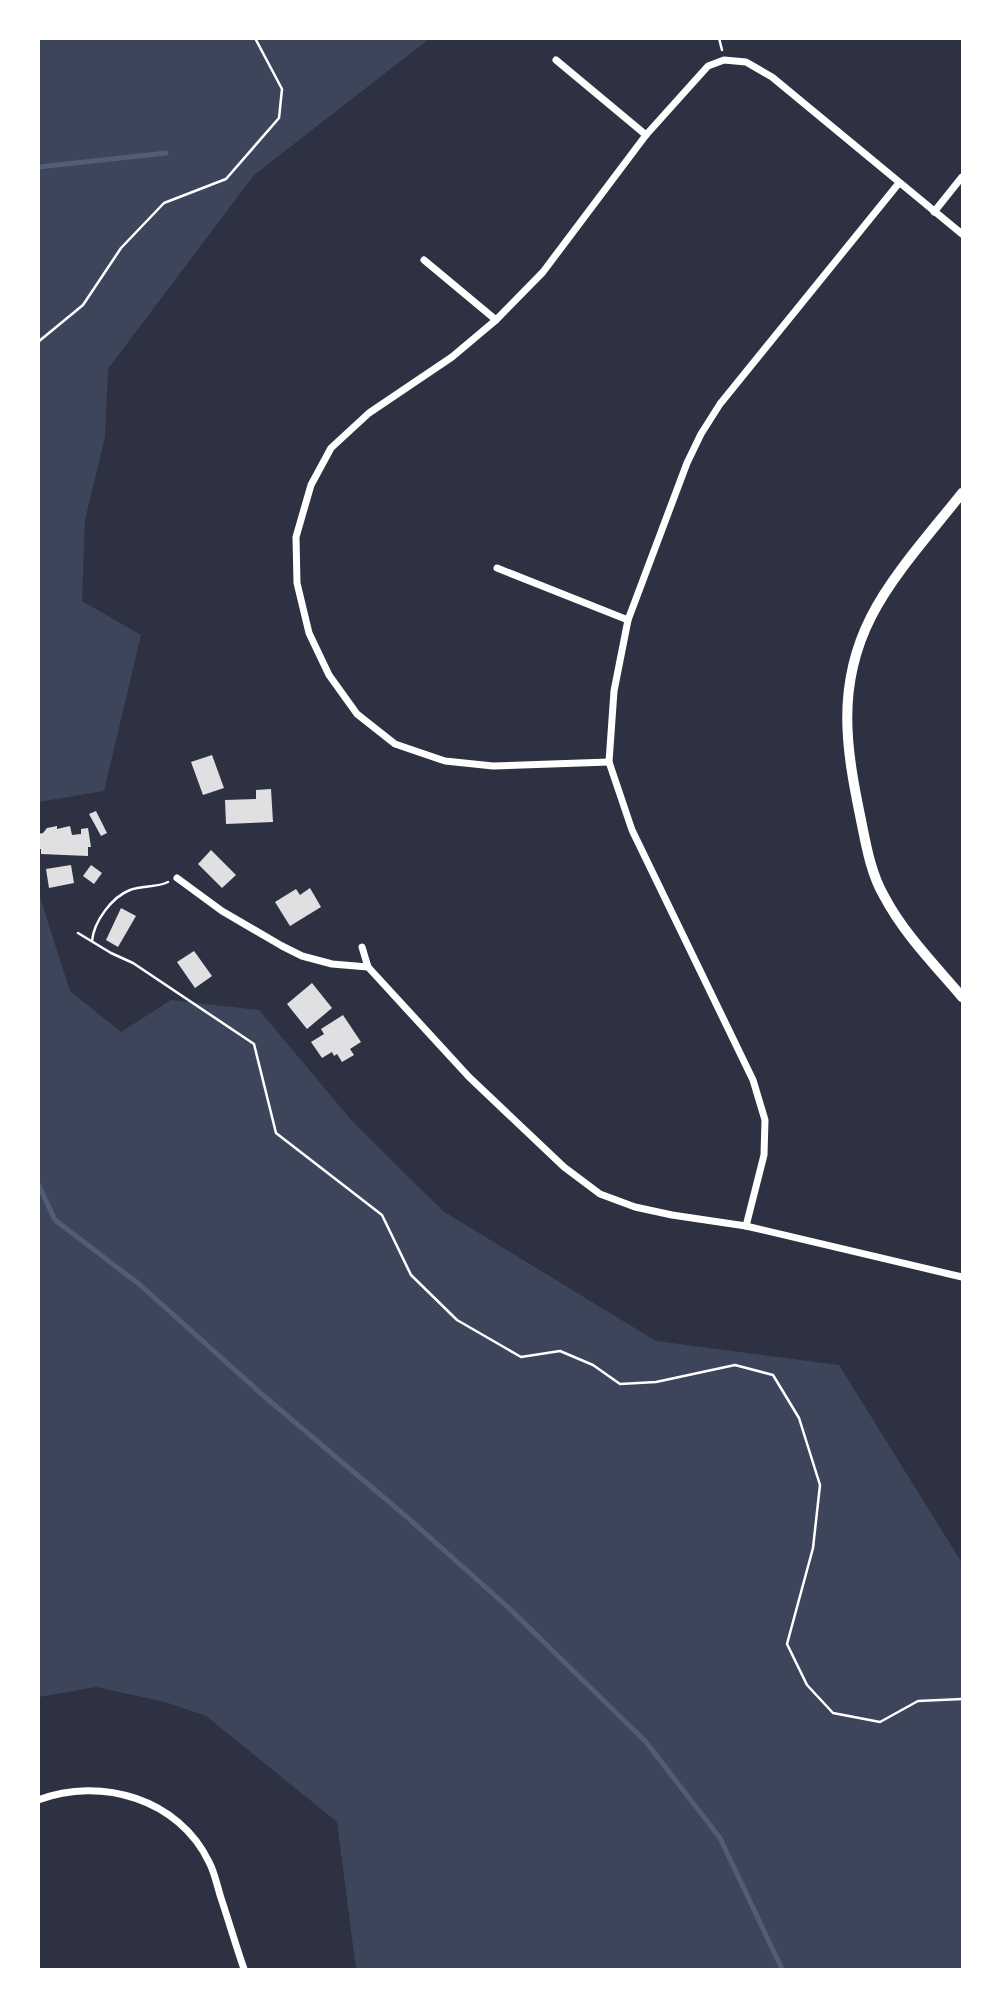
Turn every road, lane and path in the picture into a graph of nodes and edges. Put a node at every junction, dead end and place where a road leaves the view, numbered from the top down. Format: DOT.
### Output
graph roads {
  1 [pos="255,38"];
  2 [pos="556,60"];
  3 [pos="646,135"];
  4 [pos="962,177"];
  5 [pos="899,183"];
  6 [pos="934,212"];
  7 [pos="962,234"];
  8 [pos="424,260"];
  9 [pos="496,320"];
  10 [pos="38,342"];
  11 [pos="962,493"];
  12 [pos="497,568"];
  13 [pos="628,620"];
  14 [pos="609,762"];
  15 [pos="177,878"];
  16 [pos="78,933"];
  17 [pos="92,941"];
  18 [pos="362,947"];
  19 [pos="368,967"];
  20 [pos="962,997"];
  21 [pos="746,1226"];
  22 [pos="962,1277"];
  23 [pos="962,1699"];
  24 [pos="38,1800"];
  25 [pos="244,1969"];
  1 -- 10 [label="path"];
  2 -- 3 [label="street"];
  3 -- 5 [label="street"];
  3 -- 9 [label="street"];
  4 -- 6 [label="street"];
  5 -- 6 [label="street"];
  5 -- 13 [label="street"];
  6 -- 7 [label="street"];
  8 -- 9 [label="street"];
  9 -- 14 [label="street"];
  11 -- 20 [label="main road"];
  12 -- 13 [label="street"];
  13 -- 14 [label="street"];
  14 -- 21 [label="street"];
  15 -- 17 [label="path"];
  15 -- 19 [label="street"];
  16 -- 17 [label="path"];
  17 -- 23 [label="path"];
  18 -- 19 [label="street"];
  19 -- 21 [label="street"];
  21 -- 22 [label="street"];
  24 -- 25 [label="street"];
}
